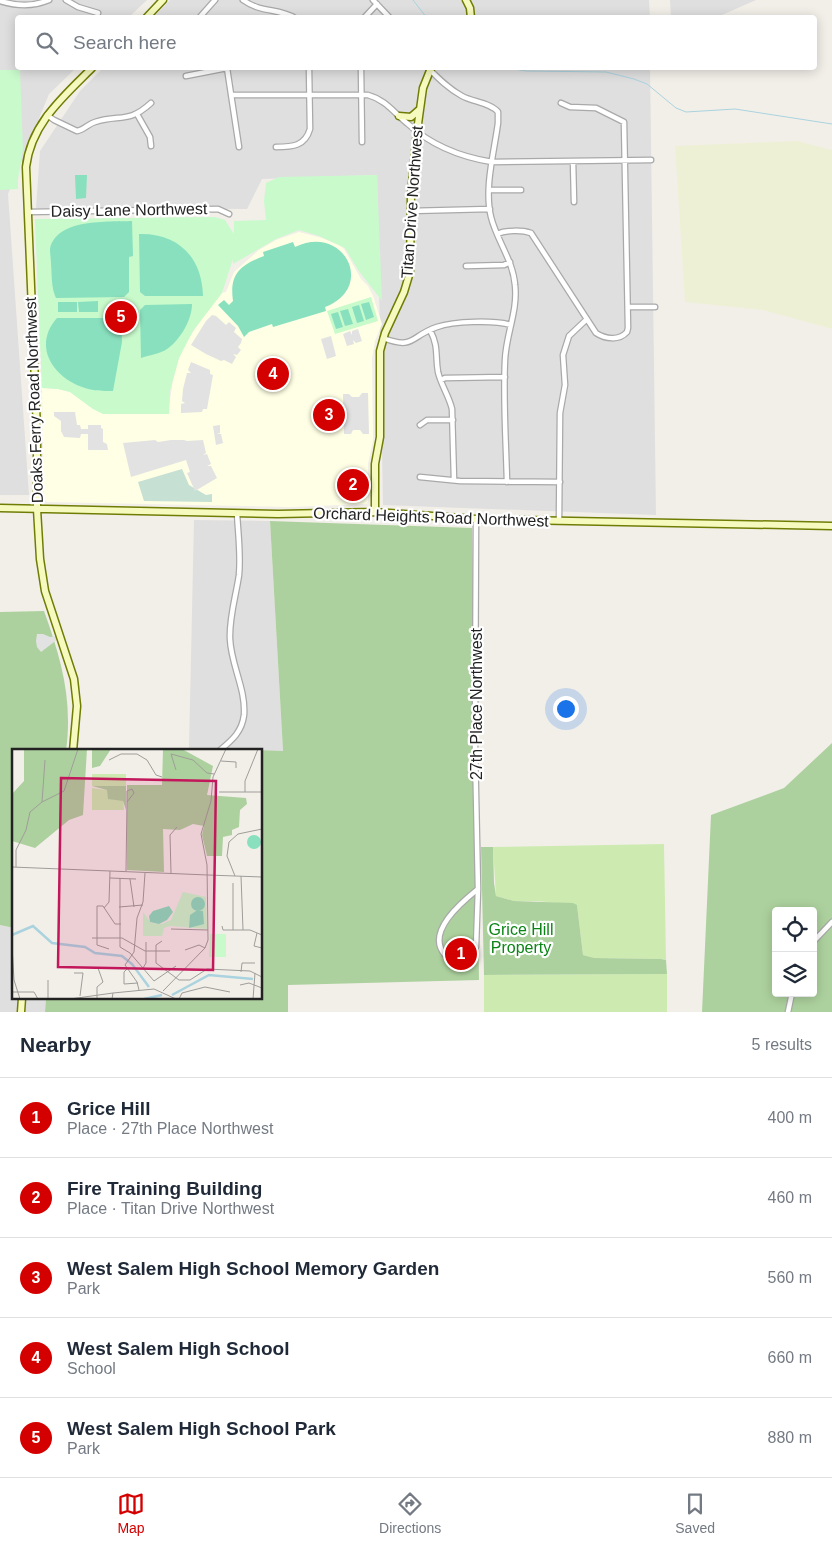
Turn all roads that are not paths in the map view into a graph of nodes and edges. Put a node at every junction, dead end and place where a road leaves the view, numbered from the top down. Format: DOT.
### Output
graph roads {
  1 [pos="49,0"];
  2 [pos="66,0"];
  3 [pos="164,0"];
  4 [pos="215,0"];
  5 [pos="243,0"];
  6 [pos="373,0"];
  7 [pos="466,0"];
  8 [pos="0,1"];
  9 [pos="377,4"];
  10 [pos="272,12"];
  11 [pos="98,13"];
  12 [pos="149,15"];
  13 [pos="202,15"];
  14 [pos="272,15"];
  15 [pos="288,15"];
  16 [pos="367,15"];
  17 [pos="387,15"];
  18 [pos="471,15"];
  19 [pos="90,70"];
  20 [pos="217,70"];
  21 [pos="227,70"];
  22 [pos="309,70"];
  23 [pos="361,70"];
  24 [pos="429,70"];
  25 [pos="432,70"];
  26 [pos="186,76"];
  27 [pos="310,94"];
  28 [pos="361,94"];
  29 [pos="231,95"];
  30 [pos="151,103"];
  31 [pos="562,103"];
  32 [pos="419,110"];
  33 [pos="137,114"];
  34 [pos="47,115"];
  35 [pos="399,116"];
  36 [pos="417,131"];
  37 [pos="362,142"];
  38 [pos="151,146"];
  39 [pos="239,147"];
  40 [pos="276,147"];
  41 [pos="625,160"];
  42 [pos="651,160"];
  43 [pos="573,161"];
  44 [pos="492,162"];
  45 [pos="489,190"];
  46 [pos="521,190"];
  47 [pos="574,202"];
  48 [pos="490,209"];
  49 [pos="410,211"];
  50 [pos="28,212"];
  51 [pos="229,214"];
  52 [pos="496,234"];
  53 [pos="510,262"];
  54 [pos="466,266"];
  55 [pos="628,307"];
  56 [pos="654,307"];
  57 [pos="587,319"];
  58 [pos="511,325"];
  59 [pos="430,330"];
  60 [pos="383,338"];
  61 [pos="505,377"];
  62 [pos="440,380"];
  63 [pos="453,420"];
  64 [pos="420,425"];
  65 [pos="420,477"];
  66 [pos="454,480"];
  67 [pos="507,482"];
  68 [pos="560,482"];
  69 [pos="0,508"];
  70 [pos="37,509"];
  71 [pos="375,512"];
  72 [pos="237,513"];
  73 [pos="476,519"];
  74 [pos="559,521"];
  75 [pos="832,526"];
  76 [pos="73,749"];
  77 [pos="221,749"];
  78 [pos="478,889"];
  79 [pos="832,922"];
  80 [pos="817,938"];
  81 [pos="791,997"];
  82 [pos="22,999"];
  83 [pos="21,1012"];
  84 [pos="788,1012"];
  1 -- 8 [label="street"];
  2 -- 11 [label="street"];
  3 -- 12 [label="street"];
  4 -- 13 [label="street"];
  5 -- 10 [label="street"];
  6 -- 9 [label="street"];
  7 -- 18 [label="street"];
  9 -- 16 [label="street"];
  9 -- 17 [label="street"];
  10 -- 14 [label="street"];
  10 -- 15 [label="street"];
  19 -- 34 [label="street, Doaks Ferry Road Northwest"];
  20 -- 26 [label="street"];
  21 -- 29 [label="street"];
  22 -- 27 [label="street"];
  23 -- 28 [label="street"];
  24 -- 32 [label="street, Titan Drive Northwest"];
  25 -- 44 [label="street"];
  27 -- 28 [label="street"];
  27 -- 29 [label="street"];
  27 -- 40 [label="street"];
  28 -- 35 [label="street"];
  28 -- 37 [label="street"];
  29 -- 39 [label="street"];
  30 -- 33 [label="street"];
  31 -- 41 [label="street"];
  32 -- 35 [label="street"];
  32 -- 36 [label="street, Titan Drive Northwest"];
  33 -- 34 [label="street"];
  33 -- 38 [label="street"];
  34 -- 50 [label="street, Doaks Ferry Road Northwest"];
  35 -- 36 [label="street"];
  36 -- 44 [label="street"];
  36 -- 49 [label="street, Titan Drive Northwest"];
  41 -- 42 [label="street"];
  41 -- 43 [label="street"];
  41 -- 55 [label="street"];
  43 -- 44 [label="street"];
  43 -- 47 [label="street"];
  44 -- 45 [label="street"];
  45 -- 46 [label="street"];
  45 -- 48 [label="street"];
  48 -- 49 [label="street"];
  48 -- 52 [label="street"];
  49 -- 60 [label="street, Titan Drive Northwest"];
  50 -- 51 [label="street, Daisy Lane Northwest"];
  50 -- 70 [label="street, Doaks Ferry Road Northwest"];
  52 -- 53 [label="street"];
  52 -- 57 [label="street"];
  53 -- 54 [label="street"];
  53 -- 58 [label="street"];
  55 -- 56 [label="street"];
  55 -- 57 [label="street"];
  57 -- 68 [label="street"];
  58 -- 59 [label="street"];
  58 -- 61 [label="street"];
  59 -- 60 [label="street"];
  59 -- 62 [label="street"];
  60 -- 71 [label="street, Titan Drive Northwest"];
  61 -- 62 [label="street"];
  61 -- 67 [label="street"];
  62 -- 63 [label="street"];
  63 -- 64 [label="street"];
  63 -- 66 [label="street"];
  65 -- 66 [label="street"];
  66 -- 67 [label="street"];
  67 -- 68 [label="street"];
  68 -- 74 [label="street"];
  69 -- 70 [label="street, Orchard Heights Road Northwest"];
  70 -- 72 [label="street, Orchard Heights Road Northwest"];
  70 -- 76 [label="street, Doaks Ferry Road Northwest"];
  71 -- 72 [label="street, Orchard Heights Road Northwest"];
  71 -- 73 [label="street, Orchard Heights Road Northwest"];
  72 -- 77 [label="street"];
  73 -- 74 [label="street, Orchard Heights Road Northwest"];
  73 -- 78 [label="street, 27th Place Northwest"];
  74 -- 75 [label="street, Orchard Heights Road Northwest"];
  78 -- 78 [label="street, 27th Place Northwest"];
  79 -- 80 [label="street"];
  81 -- 84 [label="street"];
  82 -- 83 [label="street"];
}
